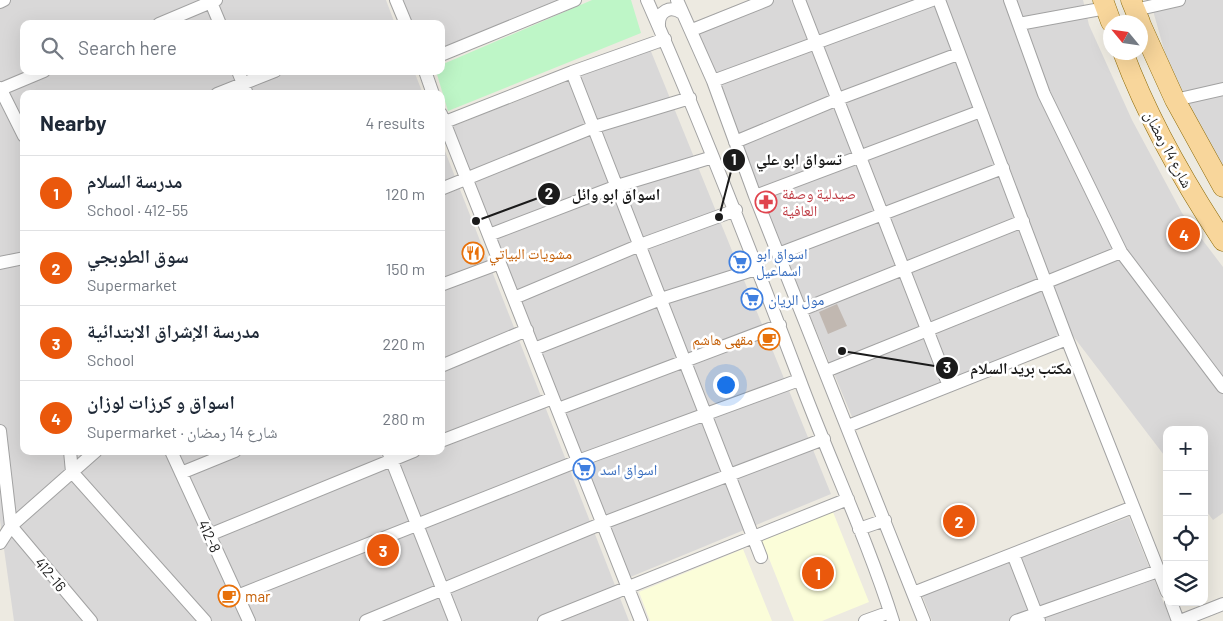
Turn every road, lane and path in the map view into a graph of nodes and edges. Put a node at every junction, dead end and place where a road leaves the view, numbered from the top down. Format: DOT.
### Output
graph roads {
  1 [pos="4,0"];
  2 [pos="396,0"];
  3 [pos="575,0"];
  4 [pos="648,0"];
  5 [pos="676,0"];
  6 [pos="767,0"];
  7 [pos="799,0"];
  8 [pos="932,0"];
  9 [pos="939,0"];
  10 [pos="1010,0"];
  11 [pos="1179,0"];
  12 [pos="213,1"];
  13 [pos="0,2"];
  14 [pos="1107,10"];
  15 [pos="682,13"];
  16 [pos="1137,14"];
  17 [pos="168,20"];
  18 [pos="219,20"];
  19 [pos="402,20"];
  20 [pos="1019,24"];
  21 [pos="659,26"];
  22 [pos="692,30"];
  23 [pos="665,39"];
  24 [pos="816,43"];
  25 [pos="445,53"];
  26 [pos="958,54"];
  27 [pos="1127,60"];
  28 [pos="572,72"];
  29 [pos="34,75"];
  30 [pos="264,75"];
  31 [pos="426,75"];
  32 [pos="713,81"];
  33 [pos="243,83"];
  34 [pos="0,89"];
  35 [pos="1223,89"];
  36 [pos="226,90"];
  37 [pos="431,90"];
  38 [pos="690,98"];
  39 [pos="838,99"];
  40 [pos="1175,100"];
  41 [pos="981,111"];
  42 [pos="445,117"];
  43 [pos="445,123"];
  44 [pos="594,126"];
  45 [pos="20,128"];
  46 [pos="735,142"];
  47 [pos="860,156"];
  48 [pos="713,157"];
  49 [pos="1002,168"];
  50 [pos="467,180"];
  51 [pos="617,186"];
  52 [pos="1223,187"];
  53 [pos="445,188"];
  54 [pos="755,196"];
  55 [pos="736,210"];
  56 [pos="882,214"];
  57 [pos="1023,221"];
  58 [pos="489,235"];
  59 [pos="1223,241"];
  60 [pos="640,245"];
  61 [pos="1121,252"];
  62 [pos="778,254"];
  63 [pos="20,259"];
  64 [pos="500,263"];
  65 [pos="0,264"];
  66 [pos="759,268"];
  67 [pos="904,269"];
  68 [pos="1045,281"];
  69 [pos="445,284"];
  70 [pos="514,298"];
  71 [pos="661,299"];
  72 [pos="801,310"];
  73 [pos="780,325"];
  74 [pos="527,330"];
  75 [pos="928,331"];
  76 [pos="1067,339"];
  77 [pos="534,349"];
  78 [pos="685,361"];
  79 [pos="445,364"];
  80 [pos="826,371"];
  81 [pos="800,380"];
  82 [pos="949,386"];
  83 [pos="1223,387"];
  84 [pos="556,403"];
  85 [pos="706,415"];
  86 [pos="848,426"];
  87 [pos="0,431"];
  88 [pos="824,439"];
  89 [pos="445,440"];
  90 [pos="70,455"];
  91 [pos="91,455"];
  92 [pos="173,455"];
  93 [pos="225,455"];
  94 [pos="390,456"];
  95 [pos="578,461"];
  96 [pos="72,472"];
  97 [pos="181,473"];
  98 [pos="729,474"];
  99 [pos="848,499"];
  100 [pos="1133,507"];
  101 [pos="885,520"];
  102 [pos="603,523"];
  103 [pos="11,526"];
  104 [pos="418,526"];
  105 [pos="859,529"];
  106 [pos="209,535"];
  107 [pos="753,536"];
  108 [pos="0,543"];
  109 [pos="1013,554"];
  110 [pos="761,557"];
  111 [pos="1158,570"];
  112 [pos="1163,582"];
  113 [pos="628,588"];
  114 [pos="443,589"];
  115 [pos="913,593"];
  116 [pos="237,596"];
  117 [pos="1223,604"];
  118 [pos="1173,606"];
  119 [pos="891,616"];
  120 [pos="1037,617"];
  121 [pos="91,621"];
  122 [pos="205,621"];
  123 [pos="249,621"];
  124 [pos="366,621"];
  125 [pos="455,621"];
  126 [pos="544,621"];
  127 [pos="642,621"];
  128 [pos="865,621"];
  129 [pos="924,621"];
  130 [pos="1016,621"];
  131 [pos="1179,621"];
  1 -- 13 [label="street"];
  2 -- 19 [label="street"];
  3 -- 25 [label="street"];
  4 -- 21 [label="street"];
  5 -- 15 [label="street"];
  6 -- 22 [label="street"];
  7 -- 24 [label="street"];
  8 -- 24 [label="street"];
  9 -- 26 [label="street"];
  10 -- 20 [label="street"];
  11 -- 16 [label="street"];
  12 -- 17 [label="street"];
  12 -- 18 [label="street"];
  14 -- 20 [label="street"];
  15 -- 21 [label="street"];
  15 -- 22 [label="street"];
  16 -- 40 [label="main road, شارع 14 رمضان"];
  20 -- 61 [label="street"];
  21 -- 23 [label="street"];
  22 -- 32 [label="street"];
  23 -- 28 [label="street"];
  23 -- 38 [label="street"];
  24 -- 32 [label="street"];
  24 -- 39 [label="street"];
  26 -- 39 [label="street"];
  26 -- 41 [label="street"];
  27 -- 59 [label="main road, شارع 14 رمضان"];
  28 -- 42 [label="street"];
  28 -- 44 [label="street"];
  29 -- 34 [label="street"];
  30 -- 33 [label="street"];
  31 -- 37 [label="street"];
  32 -- 46 [label="street"];
  33 -- 36 [label="street"];
  34 -- 45 [label="street"];
  35 -- 40 [label="street"];
  38 -- 44 [label="street"];
  38 -- 48 [label="street"];
  39 -- 46 [label="street"];
  39 -- 47 [label="street"];
  40 -- 52 [label="main road, شارع 14 رمضان"];
  41 -- 47 [label="street"];
  41 -- 49 [label="street"];
  43 -- 50 [label="street"];
  44 -- 50 [label="street"];
  44 -- 51 [label="street"];
  46 -- 54 [label="street"];
  47 -- 54 [label="street"];
  47 -- 56 [label="street"];
  48 -- 51 [label="street"];
  48 -- 55 [label="street"];
  49 -- 56 [label="street"];
  49 -- 57 [label="street"];
  50 -- 53 [label="street"];
  50 -- 58 [label="street"];
  51 -- 58 [label="street"];
  51 -- 60 [label="street"];
  54 -- 62 [label="street"];
  55 -- 60 [label="street"];
  55 -- 66 [label="street"];
  56 -- 62 [label="street"];
  56 -- 67 [label="street"];
  57 -- 67 [label="street"];
  57 -- 68 [label="street"];
  58 -- 64 [label="street"];
  60 -- 70 [label="street"];
  60 -- 71 [label="street"];
  61 -- 68 [label="street"];
  61 -- 83 [label="street"];
  62 -- 72 [label="street"];
  63 -- 65 [label="street"];
  64 -- 69 [label="street"];
  64 -- 70 [label="street"];
  66 -- 71 [label="street"];
  66 -- 73 [label="street"];
  67 -- 72 [label="street"];
  67 -- 75 [label="street"];
  68 -- 75 [label="street"];
  68 -- 76 [label="street"];
  70 -- 74 [label="street"];
  71 -- 77 [label="street"];
  71 -- 78 [label="street"];
  72 -- 80 [label="street"];
  73 -- 78 [label="street"];
  73 -- 81 [label="street"];
  74 -- 77 [label="street"];
  74 -- 79 [label="street"];
  75 -- 80 [label="street"];
  75 -- 82 [label="street"];
  76 -- 82 [label="street"];
  76 -- 100 [label="street"];
  77 -- 84 [label="street"];
  78 -- 84 [label="street"];
  78 -- 85 [label="street"];
  80 -- 86 [label="street"];
  81 -- 85 [label="street"];
  81 -- 88 [label="street"];
  82 -- 86 [label="street"];
  84 -- 89 [label="street"];
  84 -- 95 [label="street"];
  85 -- 95 [label="street"];
  85 -- 98 [label="street"];
  86 -- 101 [label="street"];
  87 -- 103 [label="street"];
  88 -- 98 [label="street"];
  88 -- 99 [label="street"];
  90 -- 96 [label="street"];
  91 -- 96 [label="street"];
  92 -- 97 [label="street, 412-8"];
  93 -- 97 [label="street"];
  94 -- 104 [label="street"];
  94 -- 106 [label="street"];
  95 -- 102 [label="street"];
  95 -- 104 [label="street"];
  96 -- 103 [label="street"];
  96 -- 122 [label="street"];
  97 -- 106 [label="street, 412-8"];
  98 -- 102 [label="street"];
  98 -- 107 [label="street"];
  99 -- 105 [label="street"];
  99 -- 107 [label="street"];
  100 -- 109 [label="street"];
  100 -- 111 [label="street"];
  101 -- 105 [label="street"];
  101 -- 115 [label="street"];
  102 -- 113 [label="street"];
  102 -- 114 [label="street"];
  103 -- 108 [label="street"];
  103 -- 121 [label="street, 412-16"];
  104 -- 114 [label="street"];
  104 -- 116 [label="street"];
  105 -- 119 [label="street"];
  106 -- 116 [label="street, 412-8"];
  107 -- 110 [label="street"];
  107 -- 113 [label="street"];
  109 -- 115 [label="street"];
  109 -- 120 [label="street"];
  111 -- 112 [label="street"];
  111 -- 120 [label="street"];
  113 -- 126 [label="street"];
  113 -- 127 [label="street"];
  114 -- 124 [label="street"];
  114 -- 125 [label="street"];
  115 -- 129 [label="street"];
  116 -- 123 [label="street, 412-8"];
  117 -- 131 [label="street"];
  118 -- 131 [label="street"];
  119 -- 128 [label="street"];
  120 -- 130 [label="street"];
}
